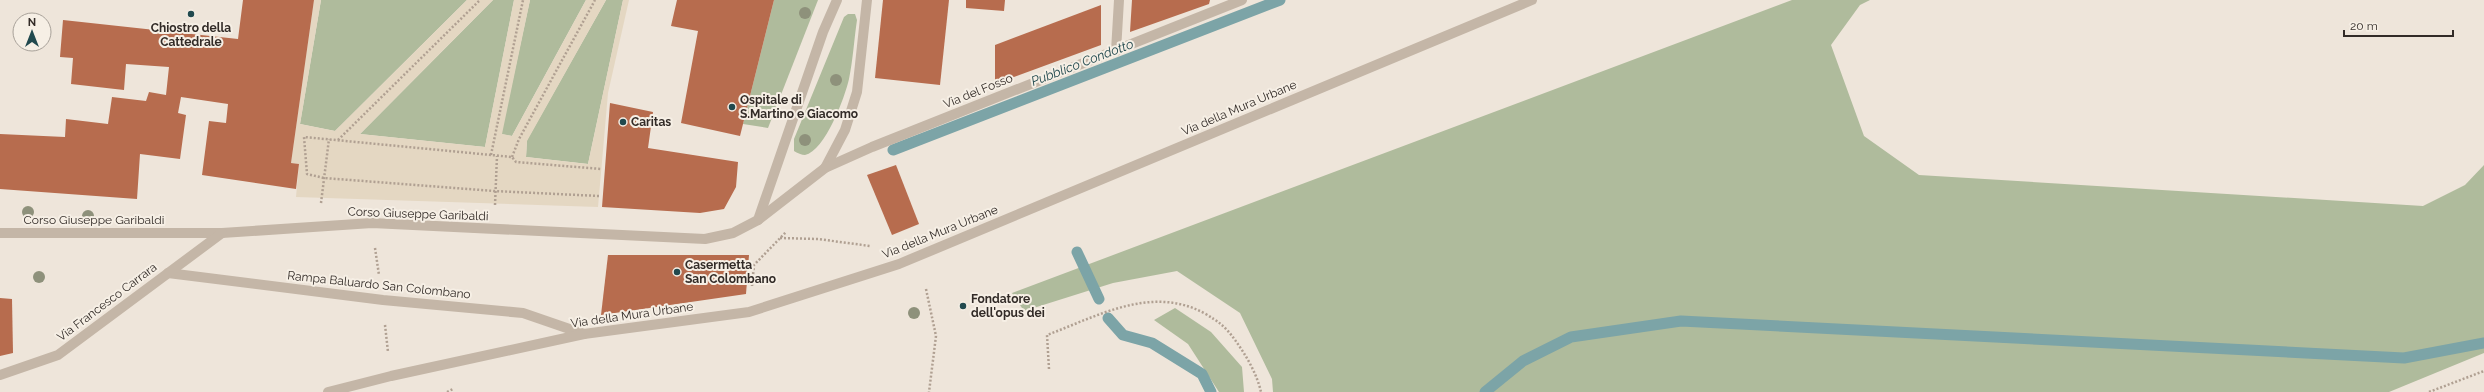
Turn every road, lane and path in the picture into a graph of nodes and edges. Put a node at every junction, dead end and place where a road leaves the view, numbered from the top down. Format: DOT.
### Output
graph roads {
  1 [pos="480,0"];
  2 [pos="523,0"];
  3 [pos="595,0"];
  4 [pos="837,0"];
  5 [pos="867,0"];
  6 [pos="1119,0"];
  7 [pos="1242,0"];
  8 [pos="1532,0"];
  9 [pos="1116,51"];
  10 [pos="329,139"];
  11 [pos="337,140"];
  12 [pos="491,155"];
  13 [pos="497,156"];
  14 [pos="512,157"];
  15 [pos="825,168"];
  16 [pos="602,169"];
  17 [pos="324,178"];
  18 [pos="495,180"];
  19 [pos="599,196"];
  20 [pos="322,198"];
  21 [pos="758,220"];
  22 [pos="790,228"];
  23 [pos="0,233"];
  24 [pos="222,233"];
  25 [pos="780,238"];
  26 [pos="899,264"];
  27 [pos="168,273"];
  28 [pos="926,289"];
  29 [pos="749,312"];
  30 [pos="584,334"];
  31 [pos="1049,369"];
  32 [pos="2484,371"];
  33 [pos="0,375"];
  34 [pos="328,392"];
  35 [pos="929,392"];
  36 [pos="1261,392"];
  37 [pos="2428,392"];
  1 -- 11 [label="path"];
  2 -- 12 [label="path"];
  3 -- 14 [label="path"];
  4 -- 21 [label="street"];
  5 -- 15 [label="street"];
  6 -- 9 [label="street"];
  7 -- 9 [label="street, Via del Fosso"];
  8 -- 26 [label="street, Via della Mura Urbane"];
  9 -- 15 [label="street, Via del Fosso"];
  10 -- 11 [label="path"];
  10 -- 17 [label="path"];
  10 -- 17 [label="path"];
  11 -- 12 [label="path"];
  12 -- 13 [label="path"];
  13 -- 14 [label="path"];
  13 -- 18 [label="path"];
  14 -- 16 [label="path"];
  15 -- 21 [label="street, Via del Fosso"];
  17 -- 19 [label="path"];
  17 -- 20 [label="path"];
  21 -- 24 [label="street, Corso Giuseppe Garibaldi"];
  22 -- 25 [label="path"];
  23 -- 24 [label="street, Corso Giuseppe Garibaldi"];
  24 -- 27 [label="street, Via Francesco Carrara"];
  25 -- 26 [label="path"];
  25 -- 29 [label="path"];
  26 -- 29 [label="street, Via della Mura Urbane"];
  27 -- 30 [label="street, Rampa Baluardo San Colombano"];
  27 -- 33 [label="street, Via Francesco Carrara"];
  28 -- 35 [label="path"];
  29 -- 30 [label="street, Via della Mura Urbane"];
  30 -- 34 [label="street, Via della Mura Urbane"];
  31 -- 36 [label="path"];
  32 -- 37 [label="path"];
}
